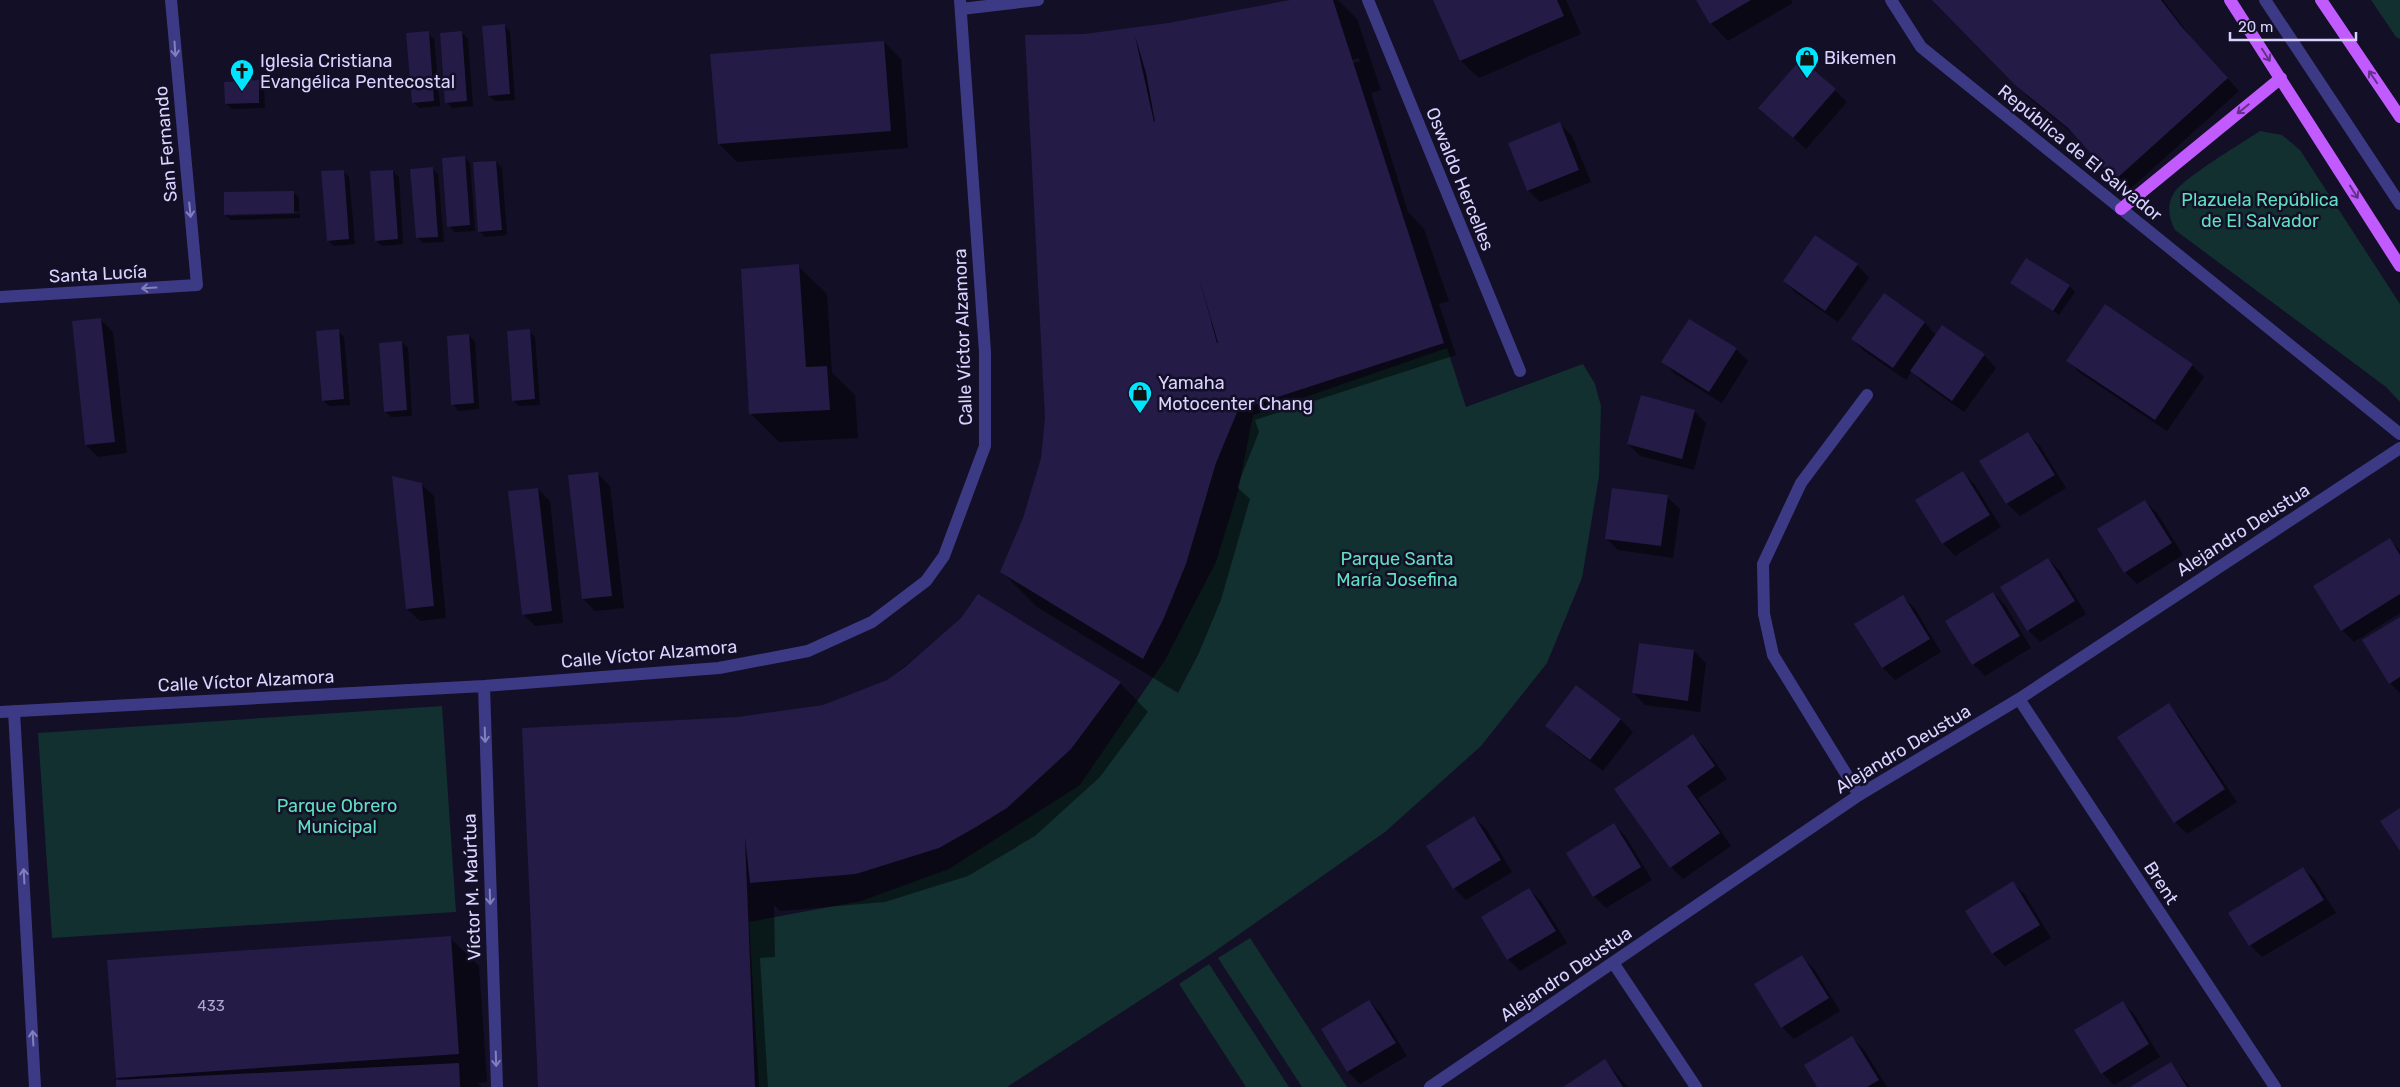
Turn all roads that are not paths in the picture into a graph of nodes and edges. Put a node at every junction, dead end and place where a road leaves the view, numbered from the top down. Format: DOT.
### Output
graph roads {
  1 [pos="171,0"];
  2 [pos="1038,0"];
  3 [pos="1368,0"];
  4 [pos="1892,0"];
  5 [pos="2230,0"];
  6 [pos="2265,0"];
  7 [pos="2321,0"];
  8 [pos="961,5"];
  9 [pos="2281,78"];
  10 [pos="2400,116"];
  11 [pos="2400,204"];
  12 [pos="2121,209"];
  13 [pos="2400,266"];
  14 [pos="198,285"];
  15 [pos="0,297"];
  16 [pos="1520,370"];
  17 [pos="1867,395"];
  18 [pos="2400,434"];
  19 [pos="2400,448"];
  20 [pos="484,686"];
  21 [pos="2019,699"];
  22 [pos="14,711"];
  23 [pos="0,712"];
  24 [pos="1859,795"];
  25 [pos="1614,964"];
  26 [pos="36,1087"];
  27 [pos="498,1087"];
  28 [pos="1430,1087"];
  29 [pos="1696,1087"];
  30 [pos="2274,1087"];
  1 -- 14 [label="street, San Fernando, one-way"];
  2 -- 8 [label="street"];
  3 -- 16 [label="street, Oswaldo Hercelles"];
  4 -- 12 [label="street, República de El Salvador"];
  5 -- 9 [label="main road, one-way"];
  6 -- 11 [label="street"];
  10 -- 7 [label="main road, one-way"];
  8 -- 20 [label="street, Calle Víctor Alzamora"];
  9 -- 12 [label="main road, one-way"];
  9 -- 13 [label="main road, one-way"];
  12 -- 18 [label="street, República de El Salvador"];
  14 -- 15 [label="street, Santa Lucía, one-way"];
  17 -- 24 [label="street"];
  19 -- 21 [label="street, Alejandro Deustua"];
  20 -- 22 [label="street, Calle Víctor Alzamora"];
  20 -- 27 [label="street, Víctor M. Maúrtua, one-way"];
  21 -- 24 [label="street, Alejandro Deustua"];
  21 -- 30 [label="street, Brent"];
  22 -- 23 [label="street, Calle Víctor Alzamora"];
  26 -- 22 [label="street, one-way"];
  24 -- 25 [label="street, Alejandro Deustua"];
  25 -- 28 [label="street, Alejandro Deustua"];
  25 -- 29 [label="street"];
}
